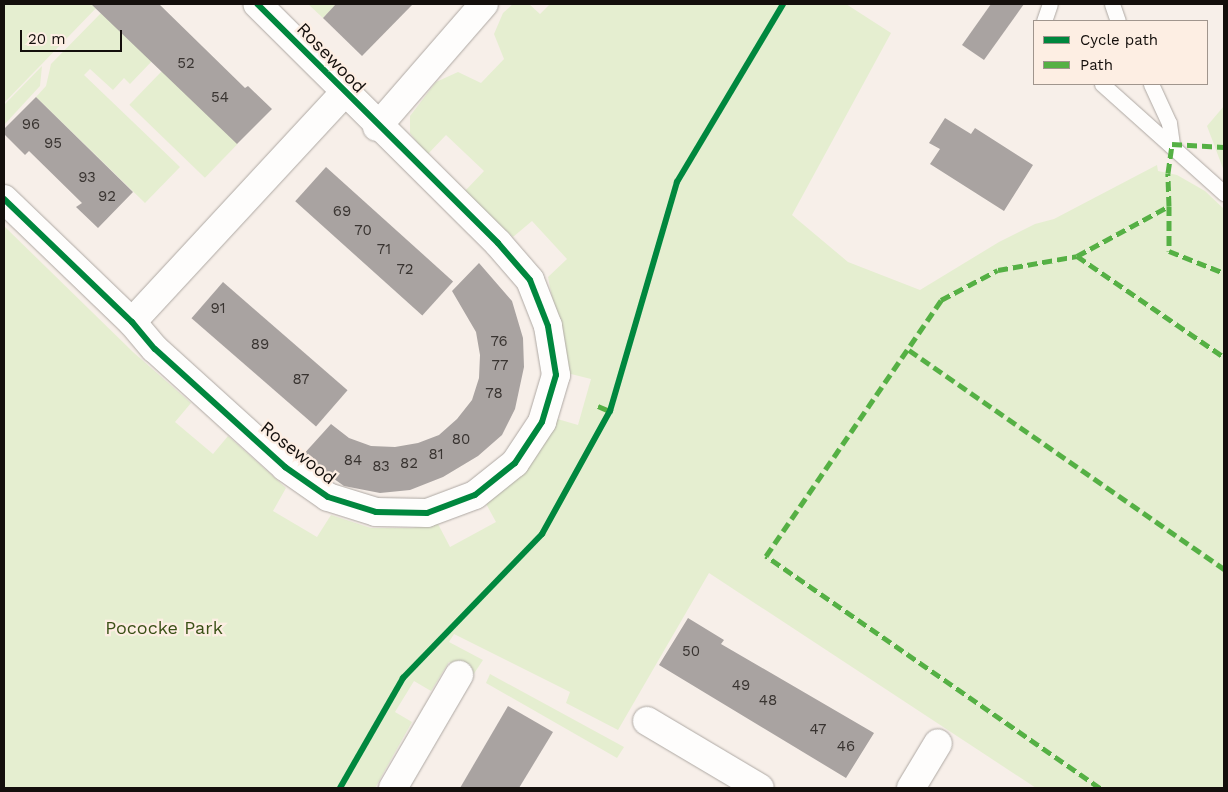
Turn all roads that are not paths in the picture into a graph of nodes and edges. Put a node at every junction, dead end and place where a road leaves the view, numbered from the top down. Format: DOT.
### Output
graph roads {
  1 [pos="484,4"];
  2 [pos="1050,4"];
  3 [pos="1112,4"];
  4 [pos="261,5"];
  5 [pos="1044,20"];
  6 [pos="1118,20"];
  7 [pos="1103,85"];
  8 [pos="1152,85"];
  9 [pos="344,92"];
  10 [pos="377,127"];
  11 [pos="1172,144"];
  12 [pos="1224,193"];
  13 [pos="4,198"];
  14 [pos="132,322"];
  15 [pos="459,675"];
  16 [pos="647,721"];
  17 [pos="938,743"];
  18 [pos="393,788"];
  19 [pos="760,788"];
  20 [pos="911,788"];
  1 -- 10 [label="street"];
  2 -- 5 [label="lane"];
  3 -- 6 [label="lane"];
  4 -- 9 [label="street, Rosewood"];
  7 -- 11 [label="lane"];
  8 -- 11 [label="lane"];
  9 -- 10 [label="street, Rosewood"];
  9 -- 14 [label="street, Rosewood"];
  10 -- 14 [label="street, Rosewood"];
  11 -- 12 [label="lane"];
  13 -- 14 [label="street, Rosewood"];
  15 -- 18 [label="street"];
  16 -- 19 [label="street"];
  17 -- 20 [label="street"];
}
